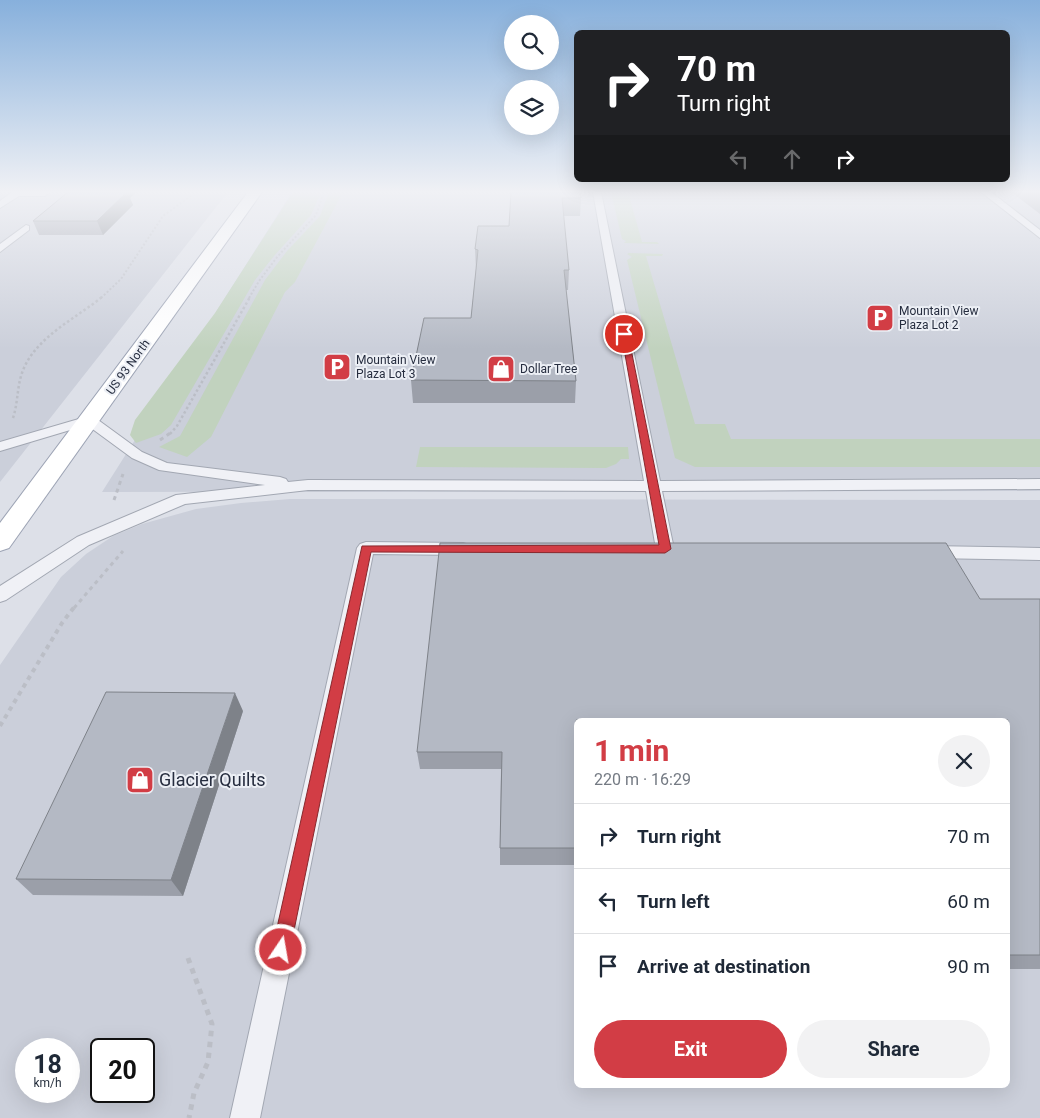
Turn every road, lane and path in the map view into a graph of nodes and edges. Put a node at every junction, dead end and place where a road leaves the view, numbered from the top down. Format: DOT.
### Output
graph roads {
  1 [pos="143,244"];
  2 [pos="217,244"];
  3 [pos="607,244"];
  4 [pos="89,420"];
  5 [pos="10,423"];
  6 [pos="0,447"];
  7 [pos="1040,484"];
  8 [pos="308,486"];
  9 [pos="653,486"];
  10 [pos="0,542"];
  11 [pos="486,549"];
  12 [pos="665,549"];
  13 [pos="912,552"];
  14 [pos="1040,554"];
  15 [pos="0,595"];
  16 [pos="188,958"];
  17 [pos="189,1118"];
  18 [pos="245,1118"];
  1 -- 5 [label="path"];
  2 -- 4 [label="main road, US 93 North"];
  3 -- 9 [label="lane"];
  4 -- 6 [label="lane"];
  4 -- 8 [label="lane"];
  4 -- 10 [label="main road, US 93 North"];
  7 -- 9 [label="lane"];
  8 -- 9 [label="lane"];
  8 -- 15 [label="lane"];
  9 -- 12 [label="lane"];
  11 -- 18 [label="lane"];
  13 -- 14 [label="lane"];
  16 -- 17 [label="path"];
}
